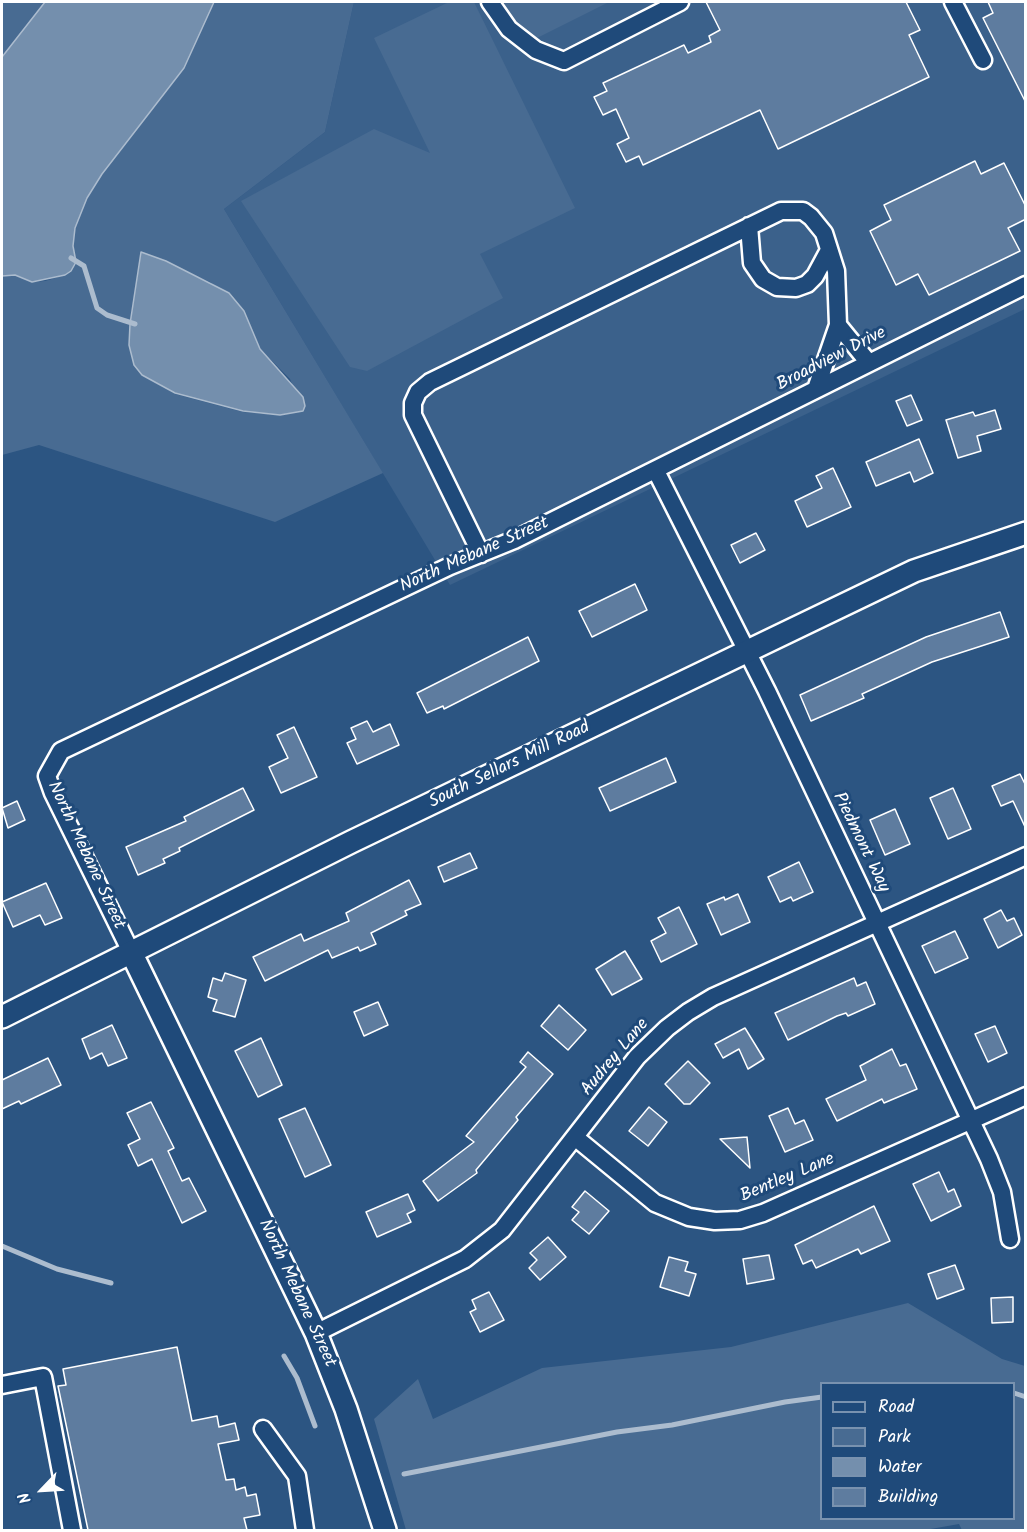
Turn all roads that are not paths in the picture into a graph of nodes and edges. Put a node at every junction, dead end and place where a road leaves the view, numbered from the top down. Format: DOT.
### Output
graph roads {
  1 [pos="490,2"];
  2 [pos="680,2"];
  3 [pos="953,2"];
  4 [pos="984,60"];
  5 [pos="749,226"];
  6 [pos="829,250"];
  7 [pos="1026,285"];
  8 [pos="838,325"];
  9 [pos="869,363"];
  10 [pos="816,389"];
  11 [pos="656,471"];
  12 [pos="1026,533"];
  13 [pos="481,554"];
  14 [pos="746,651"];
  15 [pos="1026,856"];
  16 [pos="878,923"];
  17 [pos="131,952"];
  18 [pos="2,1017"];
  19 [pos="1026,1096"];
  20 [pos="971,1120"];
  21 [pos="576,1138"];
  22 [pos="1010,1239"];
  23 [pos="316,1333"];
  24 [pos="2,1385"];
  25 [pos="263,1429"];
  26 [pos="72,1530"];
  27 [pos="305,1530"];
  28 [pos="385,1530"];
  1 -- 2 [label="street"];
  3 -- 4 [label="street"];
  5 -- 6 [label="street"];
  5 -- 6 [label="street"];
  5 -- 13 [label="street"];
  6 -- 8 [label="street"];
  7 -- 9 [label="street, Broadview Drive"];
  8 -- 9 [label="street"];
  8 -- 10 [label="street"];
  9 -- 10 [label="street, Broadview Drive"];
  10 -- 11 [label="street, Broadview Drive"];
  11 -- 13 [label="street, North Mebane Street"];
  11 -- 14 [label="street, Piedmont Way"];
  12 -- 14 [label="main road, South Sellars Mill Road"];
  13 -- 17 [label="street, North Mebane Street"];
  14 -- 16 [label="street, Piedmont Way"];
  14 -- 17 [label="main road, South Sellars Mill Road"];
  15 -- 16 [label="street, Audrey Lane"];
  16 -- 20 [label="street, Piedmont Way"];
  16 -- 21 [label="street, Audrey Lane"];
  17 -- 18 [label="main road, South Sellars Mill Road"];
  17 -- 23 [label="main road, North Mebane Street"];
  19 -- 20 [label="street, Bentley Lane"];
  20 -- 21 [label="street, Bentley Lane"];
  20 -- 22 [label="street, Piedmont Way"];
  21 -- 23 [label="street, Audrey Lane"];
  23 -- 28 [label="main road, North Mebane Street"];
  24 -- 26 [label="street"];
  25 -- 27 [label="street"];
}
